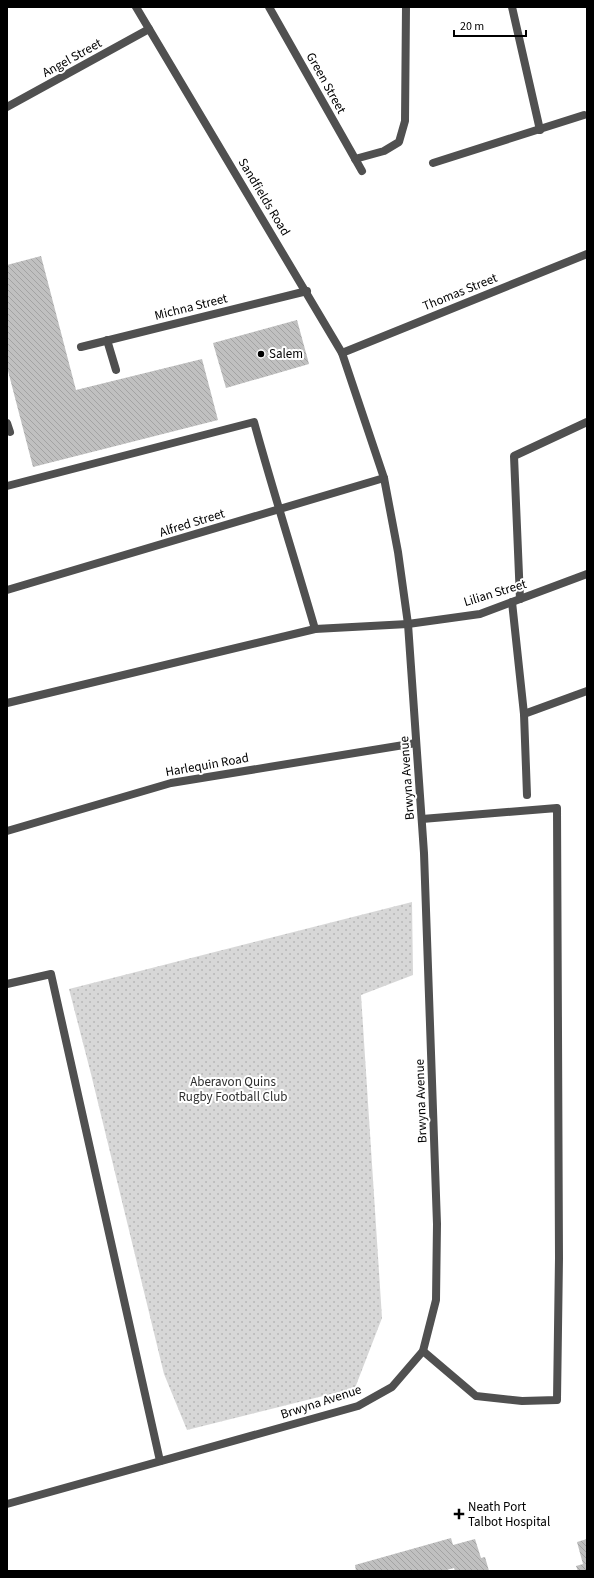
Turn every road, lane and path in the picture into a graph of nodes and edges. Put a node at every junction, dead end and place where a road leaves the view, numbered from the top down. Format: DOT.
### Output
graph roads {
  1 [pos="136,7"];
  2 [pos="269,7"];
  3 [pos="406,7"];
  4 [pos="512,7"];
  5 [pos="149,30"];
  6 [pos="7,107"];
  7 [pos="584,115"];
  8 [pos="540,130"];
  9 [pos="355,159"];
  10 [pos="433,163"];
  11 [pos="362,170"];
  12 [pos="587,254"];
  13 [pos="307,291"];
  14 [pos="107,340"];
  15 [pos="81,348"];
  16 [pos="342,353"];
  17 [pos="116,370"];
  18 [pos="358,406"];
  19 [pos="587,422"];
  20 [pos="7,423"];
  21 [pos="10,432"];
  22 [pos="384,478"];
  23 [pos="7,486"];
  24 [pos="278,510"];
  25 [pos="587,574"];
  26 [pos="7,590"];
  27 [pos="520,599"];
  28 [pos="512,602"];
  29 [pos="408,624"];
  30 [pos="315,629"];
  31 [pos="587,691"];
  32 [pos="7,703"];
  33 [pos="524,714"];
  34 [pos="416,743"];
  35 [pos="527,795"];
  36 [pos="422,819"];
  37 [pos="7,831"];
  38 [pos="7,984"];
  39 [pos="423,1351"];
  40 [pos="160,1461"];
  41 [pos="7,1504"];
  1 -- 5 [label="street, Sandfields Road"];
  2 -- 9 [label="street, Green Street"];
  3 -- 9 [label="street"];
  4 -- 8 [label="street"];
  5 -- 6 [label="street, Angel Street"];
  5 -- 13 [label="street, Sandfields Road"];
  7 -- 8 [label="street"];
  8 -- 10 [label="street"];
  9 -- 11 [label="street, Green Street"];
  12 -- 16 [label="street, Thomas Street"];
  13 -- 14 [label="street, Michna Street"];
  13 -- 16 [label="street, Sandfields Road"];
  14 -- 15 [label="street, Michna Street"];
  14 -- 17 [label="street"];
  16 -- 18 [label="street, Sandfields Road"];
  18 -- 22 [label="street, Brwyna Avenue"];
  19 -- 27 [label="street"];
  20 -- 21 [label="street"];
  22 -- 24 [label="street, Alfred Street"];
  22 -- 29 [label="street, Brwyna Avenue"];
  23 -- 24 [label="street"];
  24 -- 26 [label="street, Alfred Street"];
  24 -- 30 [label="street"];
  25 -- 27 [label="street, Lilian Street"];
  27 -- 28 [label="street, Lilian Street"];
  28 -- 29 [label="street, Lilian Street"];
  28 -- 33 [label="street"];
  29 -- 30 [label="street, Lilian Street"];
  29 -- 34 [label="street, Brwyna Avenue"];
  30 -- 32 [label="street, Lilian Street"];
  31 -- 33 [label="street"];
  33 -- 35 [label="street"];
  34 -- 36 [label="street, Brwyna Avenue"];
  34 -- 37 [label="street, Harlequin Road"];
  36 -- 39 [label="street, Brwyna Avenue"];
  36 -- 39 [label="street"];
  38 -- 40 [label="street"];
  39 -- 40 [label="street, Brwyna Avenue"];
  40 -- 41 [label="street, Brwyna Avenue"];
}
